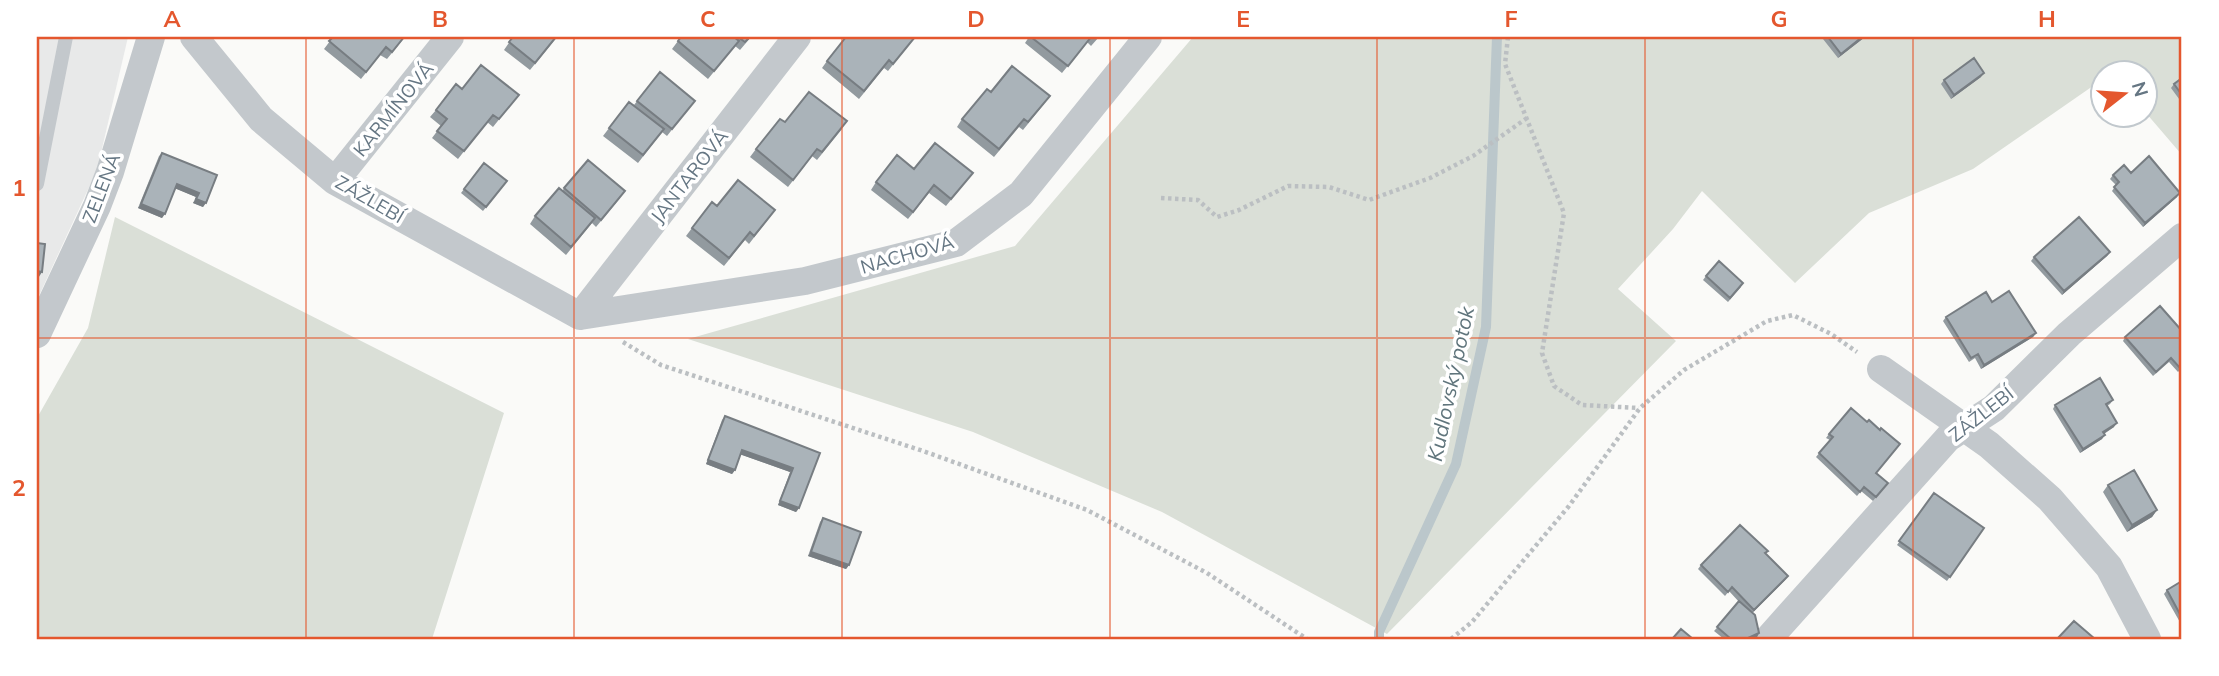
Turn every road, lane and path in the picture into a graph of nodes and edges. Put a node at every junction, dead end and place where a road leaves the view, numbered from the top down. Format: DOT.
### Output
graph roads {
  1 [pos="66,37"];
  2 [pos="151,37"];
  3 [pos="194,37"];
  4 [pos="450,37"];
  5 [pos="797,37"];
  6 [pos="1147,37"];
  7 [pos="1508,37"];
  8 [pos="1528,118"];
  9 [pos="335,181"];
  10 [pos="37,184"];
  11 [pos="1161,198"];
  12 [pos="2182,237"];
  13 [pos="580,316"];
  14 [pos="37,334"];
  15 [pos="1881,369"];
  16 [pos="1640,408"];
  17 [pos="1966,427"];
  18 [pos="1307,639"];
  19 [pos="1451,639"];
  20 [pos="1768,639"];
  21 [pos="2147,639"];
  1 -- 10 [label="lane"];
  2 -- 14 [label="street, ZELENÁ"];
  3 -- 9 [label="street, ZÁŽLEBÍ"];
  4 -- 9 [label="street, KARMÍNOVÁ"];
  5 -- 13 [label="street, JANTAROVÁ"];
  6 -- 13 [label="street, NACHOVÁ"];
  7 -- 8 [label="path"];
  8 -- 11 [label="path"];
  8 -- 16 [label="path"];
  9 -- 13 [label="street, ZÁŽLEBÍ"];
  12 -- 17 [label="street, ZÁŽLEBÍ"];
  13 -- 18 [label="path"];
  15 -- 16 [label="path"];
  15 -- 17 [label="street"];
  16 -- 19 [label="path"];
  17 -- 20 [label="street, ZÁŽLEBÍ"];
  17 -- 21 [label="street"];
}
